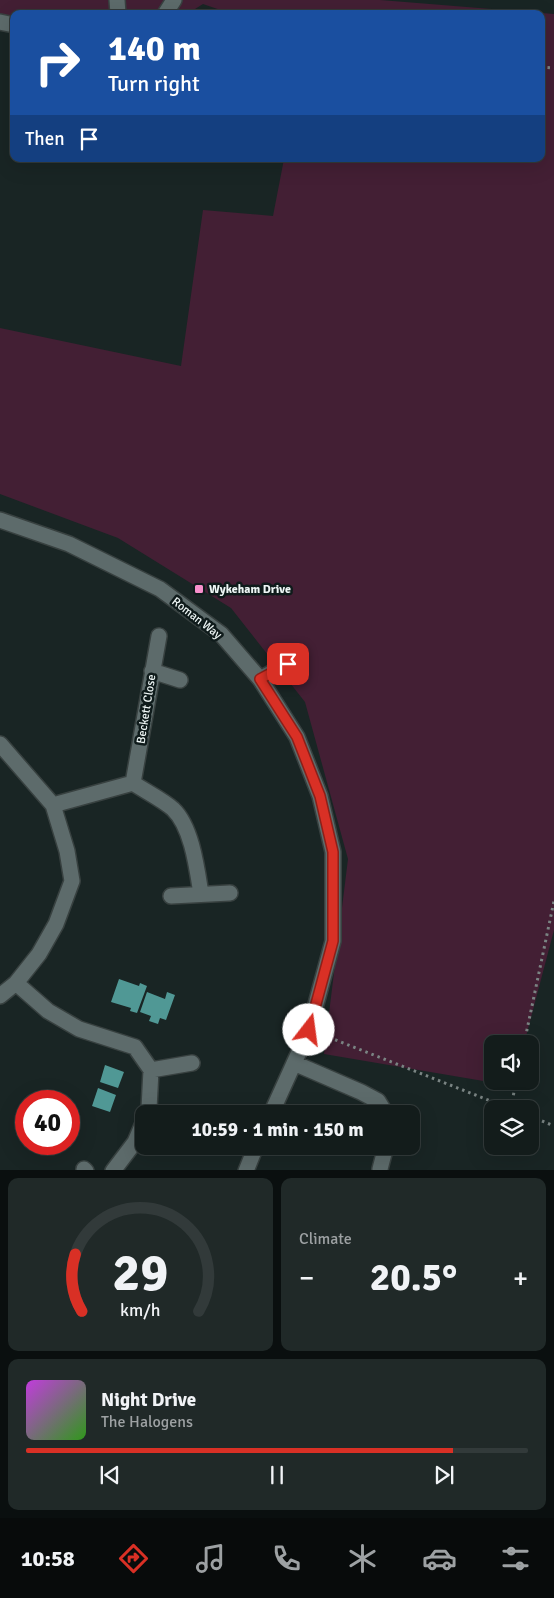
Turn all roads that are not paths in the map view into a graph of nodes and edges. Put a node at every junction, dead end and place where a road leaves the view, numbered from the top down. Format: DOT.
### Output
graph roads {
  1 [pos="0,520"];
  2 [pos="158,636"];
  3 [pos="288,664"];
  4 [pos="152,672"];
  5 [pos="260,679"];
  6 [pos="180,680"];
  7 [pos="0,744"];
  8 [pos="133,783"];
  9 [pos="53,805"];
  10 [pos="230,893"];
  11 [pos="201,894"];
  12 [pos="172,896"];
  13 [pos="16,983"];
  14 [pos="0,996"];
  15 [pos="192,1063"];
  16 [pos="294,1063"];
  17 [pos="151,1070"];
  18 [pos="149,1105"];
  19 [pos="275,1105"];
  20 [pos="380,1105"];
  21 [pos="135,1142"];
  22 [pos="252,1155"];
  23 [pos="384,1155"];
  24 [pos="380,1169"];
  25 [pos="113,1170"];
  26 [pos="246,1170"];
  1 -- 5 [label="street, Roman Way"];
  2 -- 4 [label="street, Beckett Close"];
  3 -- 5 [label="street"];
  4 -- 6 [label="street"];
  4 -- 8 [label="street, Beckett Close"];
  5 -- 16 [label="street, Roman Way"];
  7 -- 9 [label="street"];
  8 -- 9 [label="street"];
  8 -- 11 [label="street"];
  9 -- 13 [label="street"];
  10 -- 11 [label="street"];
  11 -- 12 [label="street"];
  13 -- 14 [label="street"];
  13 -- 17 [label="street"];
  15 -- 17 [label="street"];
  16 -- 19 [label="street, Roman Way"];
  16 -- 20 [label="street"];
  17 -- 18 [label="street"];
  21 -- 25 [label="street"];
  22 -- 26 [label="street"];
  23 -- 24 [label="street"];
}
